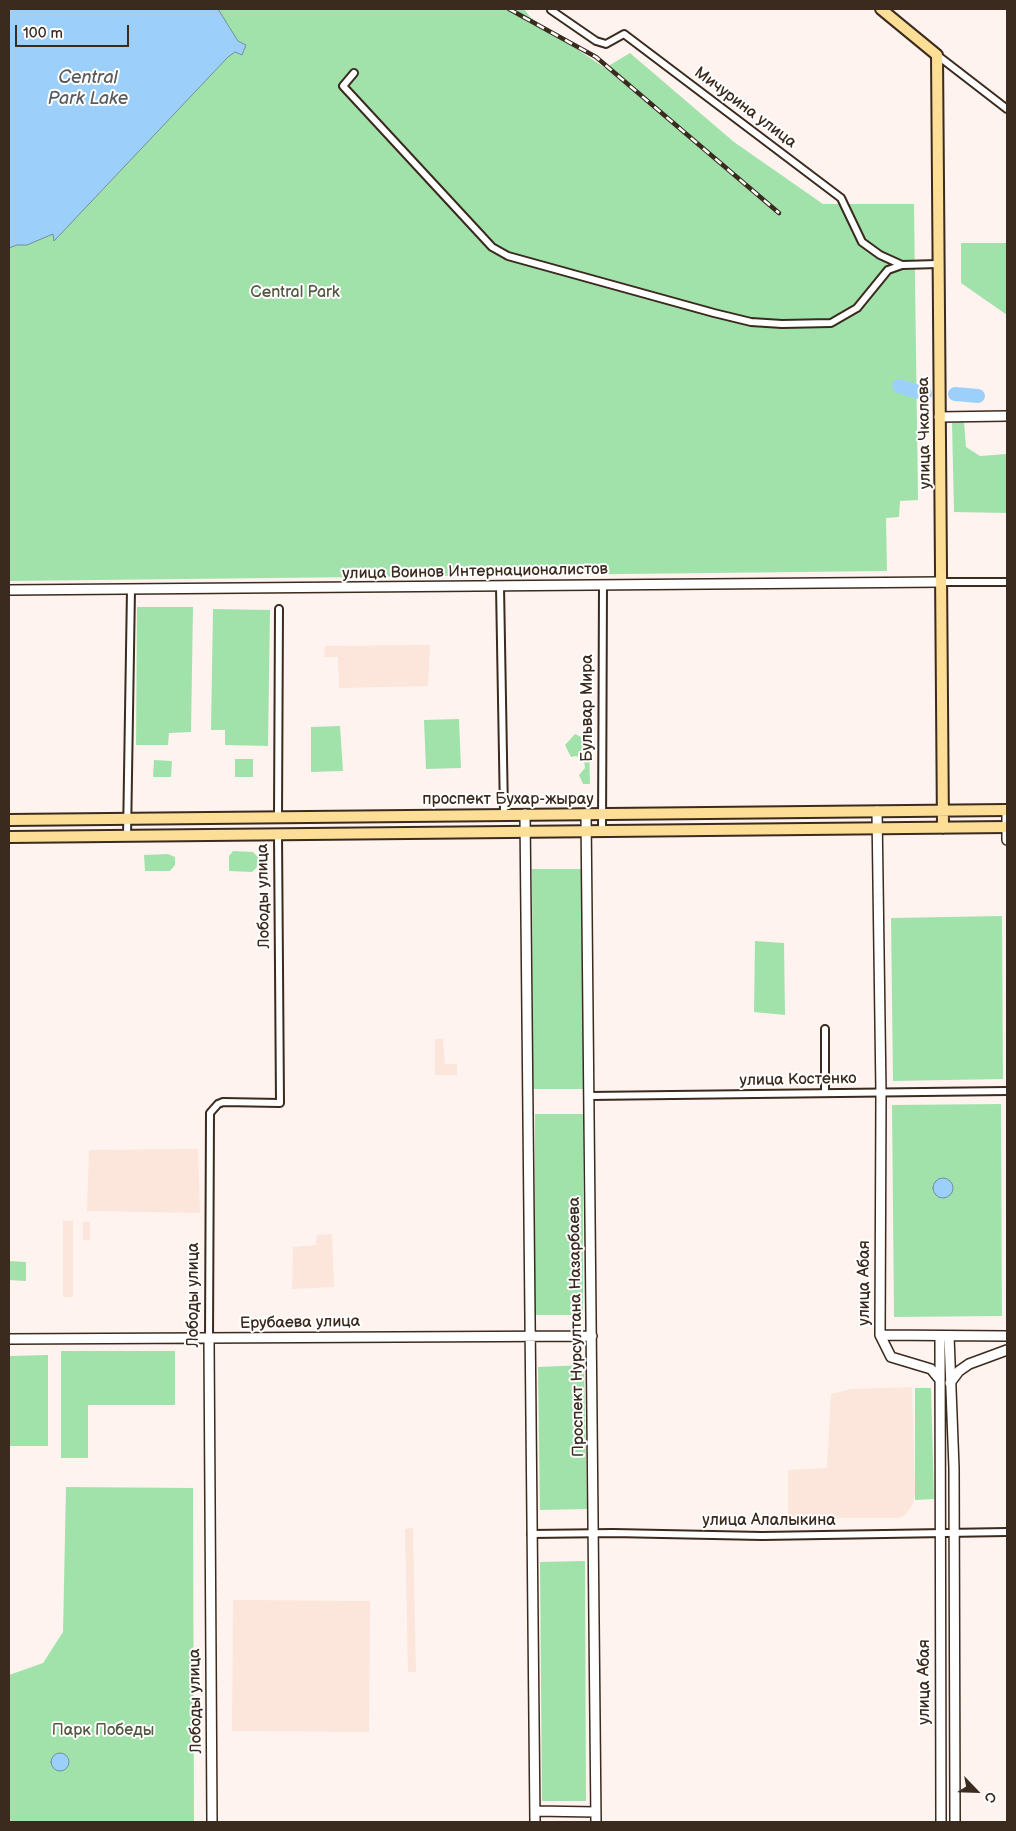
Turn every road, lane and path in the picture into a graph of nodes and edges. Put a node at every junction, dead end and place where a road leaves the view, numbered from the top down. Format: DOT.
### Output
graph roads {
  1 [pos="881,9"];
  2 [pos="551,10"];
  3 [pos="937,55"];
  4 [pos="354,73"];
  5 [pos="1007,109"];
  6 [pos="938,264"];
  7 [pos="902,265"];
  8 [pos="939,416"];
  9 [pos="1007,416"];
  10 [pos="942,582"];
  11 [pos="1007,582"];
  12 [pos="603,585"];
  13 [pos="500,586"];
  14 [pos="131,589"];
  15 [pos="9,590"];
  16 [pos="279,609"];
  17 [pos="943,810"];
  18 [pos="877,811"];
  19 [pos="1007,811"];
  20 [pos="504,814"];
  21 [pos="525,814"];
  22 [pos="586,814"];
  23 [pos="602,814"];
  24 [pos="278,817"];
  25 [pos="9,820"];
  26 [pos="127,820"];
  27 [pos="1007,827"];
  28 [pos="877,828"];
  29 [pos="943,828"];
  30 [pos="586,831"];
  31 [pos="602,831"];
  32 [pos="525,832"];
  33 [pos="278,834"];
  34 [pos="9,837"];
  35 [pos="127,837"];
  36 [pos="1007,840"];
  37 [pos="825,1029"];
  38 [pos="1007,1091"];
  39 [pos="825,1093"];
  40 [pos="881,1093"];
  41 [pos="589,1096"];
  42 [pos="880,1335"];
  43 [pos="530,1336"];
  44 [pos="592,1336"];
  45 [pos="945,1336"];
  46 [pos="1007,1336"];
  47 [pos="9,1339"];
  48 [pos="209,1339"];
  49 [pos="1007,1350"];
  50 [pos="940,1380"];
  51 [pos="950,1383"];
  52 [pos="955,1532"];
  53 [pos="1007,1532"];
  54 [pos="594,1533"];
  55 [pos="939,1533"];
  56 [pos="531,1534"];
  57 [pos="535,1812"];
  58 [pos="596,1812"];
  59 [pos="212,1822"];
  60 [pos="535,1822"];
  61 [pos="596,1822"];
  62 [pos="940,1822"];
  63 [pos="955,1822"];
  1 -- 3 [label="main road"];
  2 -- 7 [label="street, Мичурина улица"];
  3 -- 5 [label="street"];
  3 -- 6 [label="main road, улица Чкалова"];
  4 -- 7 [label="street"];
  6 -- 7 [label="street"];
  6 -- 8 [label="main road, улица Чкалова"];
  8 -- 9 [label="main road"];
  8 -- 10 [label="main road, улица Чкалова"];
  10 -- 11 [label="street"];
  10 -- 12 [label="main road, улица Воинов Интернационалистов"];
  10 -- 17 [label="main road, улица Чкалова"];
  12 -- 13 [label="main road, улица Воинов Интернационалистов"];
  12 -- 23 [label="street, Бульвар Мира"];
  13 -- 14 [label="main road, улица Воинов Интернационалистов"];
  13 -- 20 [label="street"];
  14 -- 15 [label="main road, улица Воинов Интернационалистов"];
  14 -- 26 [label="street"];
  16 -- 24 [label="street"];
  17 -- 18 [label="main road, проспект Бухар-жырау"];
  17 -- 19 [label="main road, проспект Бухар-жырау"];
  17 -- 29 [label="main road, улица Чкалова"];
  18 -- 23 [label="main road, проспект Бухар-жырау"];
  18 -- 28 [label="main road, улица Абая"];
  19 -- 27 [label="main road"];
  20 -- 21 [label="main road, проспект Бухар-жырау"];
  20 -- 24 [label="main road, проспект Бухар-жырау"];
  21 -- 22 [label="main road, проспект Бухар-жырау"];
  21 -- 32 [label="main road"];
  22 -- 23 [label="main road, проспект Бухар-жырау"];
  22 -- 30 [label="main road, Проспект Нурсултана Назарбаева"];
  23 -- 31 [label="street, Бульвар Мира"];
  24 -- 26 [label="main road, проспект Бухар-жырау"];
  25 -- 26 [label="main road, проспект Бухар-жырау"];
  26 -- 35 [label="street"];
  27 -- 29 [label="main road, проспект Бухар-жырау"];
  27 -- 36 [label="main road"];
  28 -- 29 [label="main road, проспект Бухар-жырау"];
  28 -- 31 [label="main road, проспект Бухар-жырау"];
  28 -- 40 [label="main road, улица Абая"];
  30 -- 31 [label="main road, проспект Бухар-жырау"];
  30 -- 32 [label="main road, проспект Бухар-жырау"];
  30 -- 41 [label="main road, Проспект Нурсултана Назарбаева"];
  32 -- 33 [label="main road, проспект Бухар-жырау"];
  32 -- 43 [label="main road"];
  33 -- 35 [label="main road, проспект Бухар-жырау"];
  33 -- 48 [label="street, Лободы улица"];
  34 -- 35 [label="main road, проспект Бухар-жырау"];
  37 -- 39 [label="street"];
  38 -- 40 [label="street, улица Костенко"];
  39 -- 40 [label="street, улица Костенко"];
  39 -- 41 [label="street, улица Костенко"];
  40 -- 42 [label="main road, улица Абая"];
  41 -- 44 [label="main road, Проспект Нурсултана Назарбаева"];
  42 -- 45 [label="main road"];
  42 -- 50 [label="main road, улица Абая"];
  43 -- 44 [label="main road, Ерубаева улица"];
  43 -- 48 [label="main road, Ерубаева улица"];
  43 -- 56 [label="main road"];
  44 -- 54 [label="main road, Проспект Нурсултана Назарбаева"];
  45 -- 46 [label="main road"];
  45 -- 50 [label="main road"];
  45 -- 51 [label="main road, улица Абая"];
  47 -- 48 [label="main road, Ерубаева улица"];
  48 -- 59 [label="main road, Лободы улица"];
  49 -- 51 [label="main road"];
  50 -- 55 [label="main road, улица Абая"];
  51 -- 52 [label="main road, улица Абая"];
  52 -- 53 [label="street, улица Алалыкина"];
  52 -- 55 [label="street, улица Алалыкина"];
  52 -- 63 [label="main road, улица Абая"];
  54 -- 55 [label="street, улица Алалыкина"];
  54 -- 56 [label="street, улица Алалыкина"];
  54 -- 58 [label="main road, Проспект Нурсултана Назарбаева"];
  55 -- 62 [label="main road, улица Абая"];
  56 -- 57 [label="main road"];
  57 -- 58 [label="main road"];
  57 -- 60 [label="main road"];
  58 -- 61 [label="main road, Проспект Нурсултана Назарбаева"];
}
